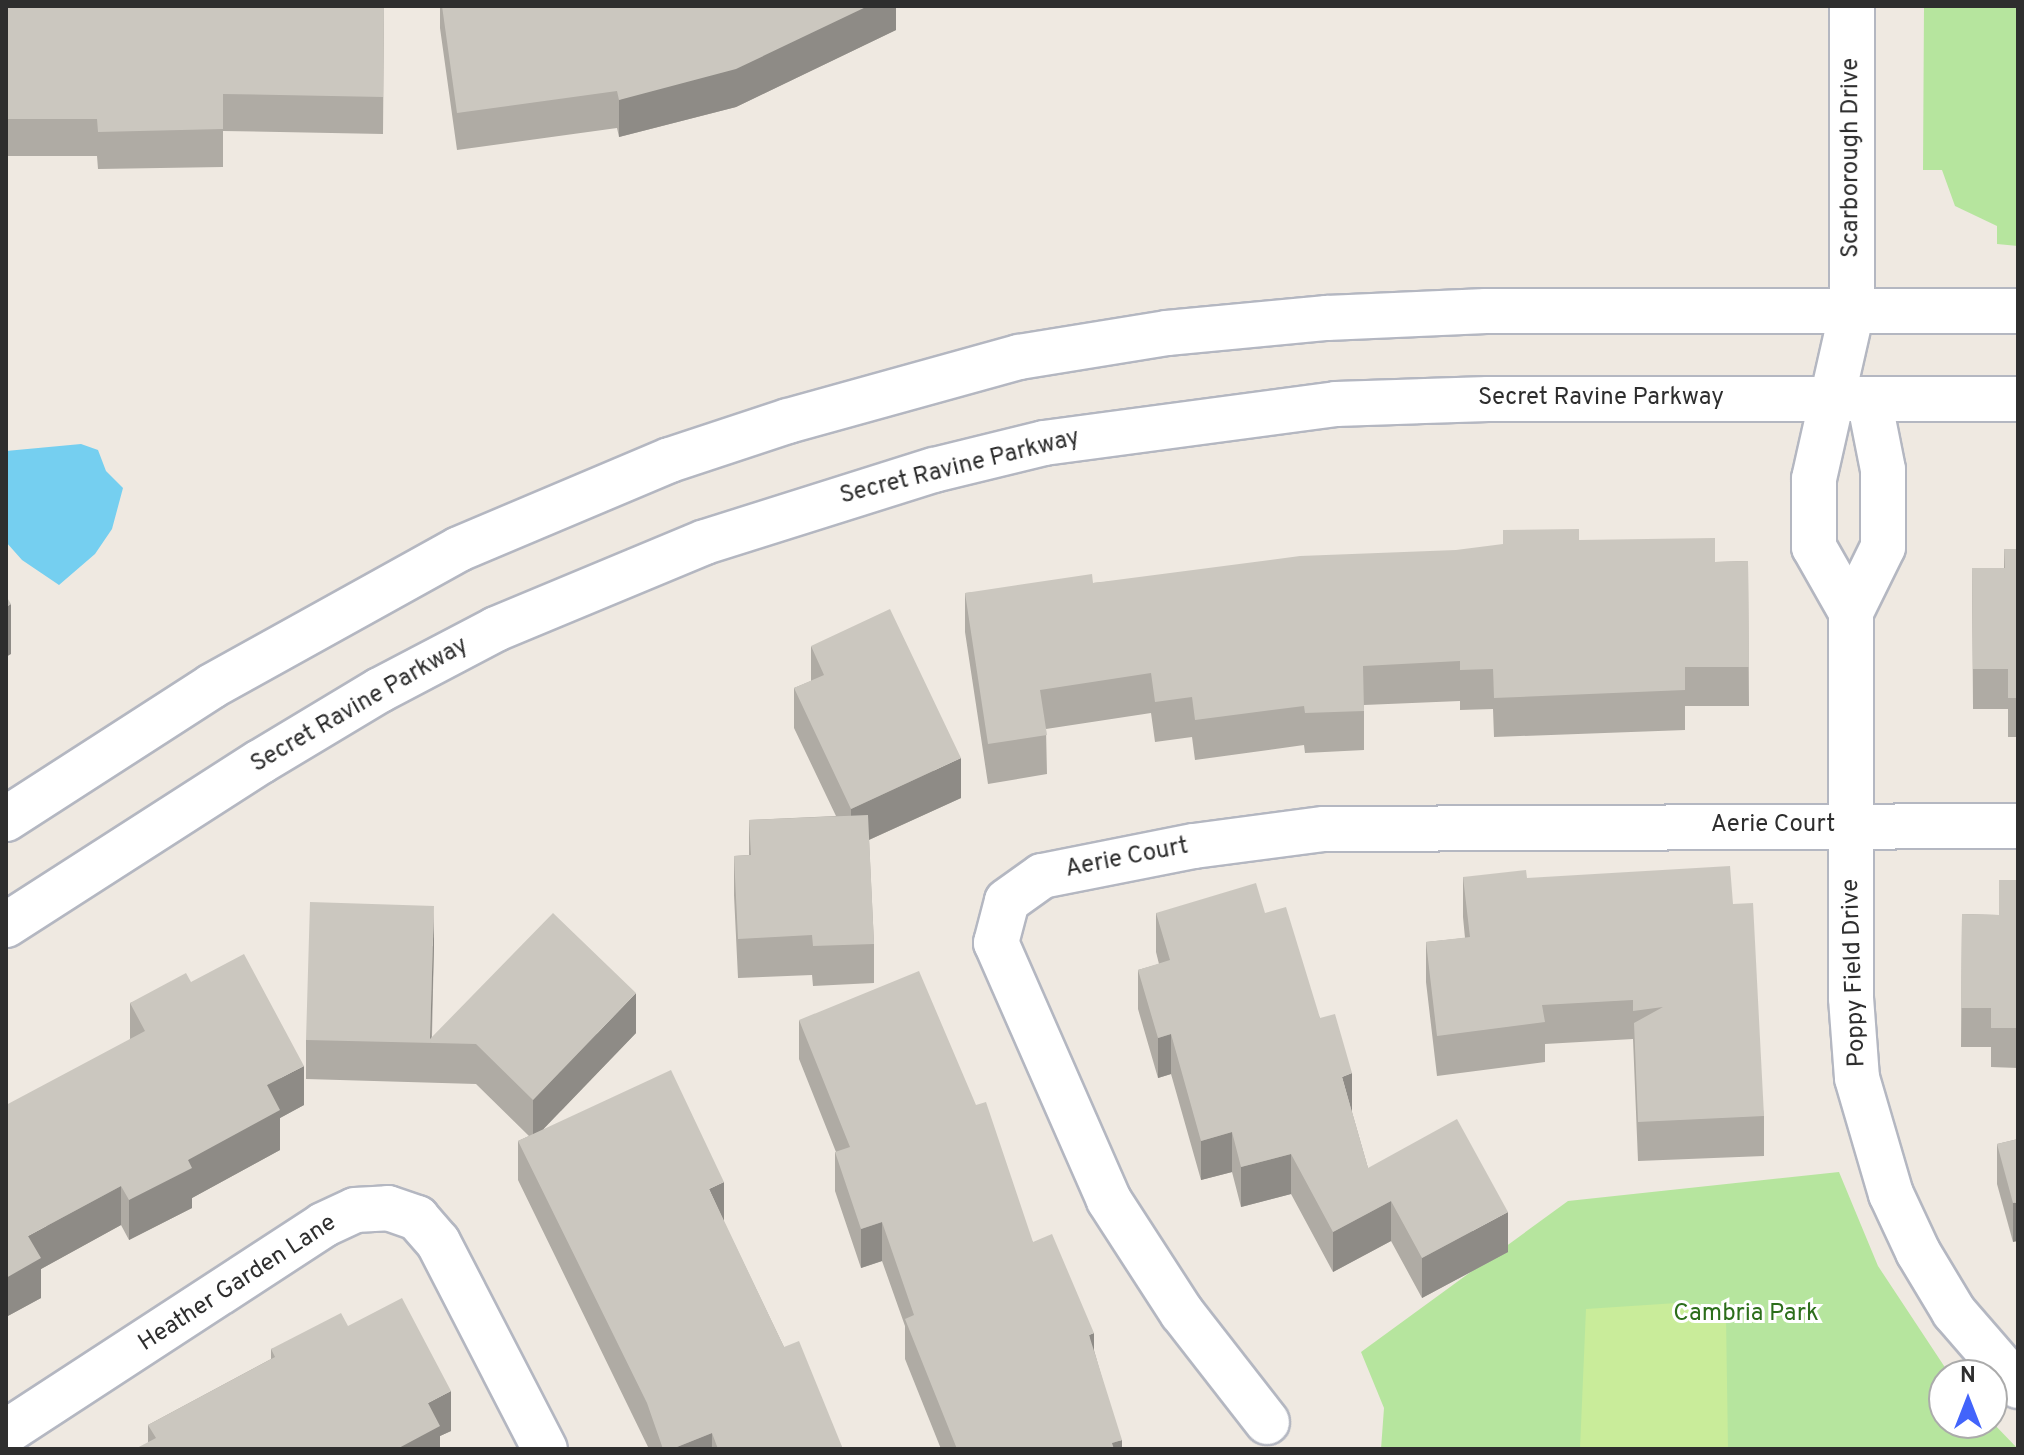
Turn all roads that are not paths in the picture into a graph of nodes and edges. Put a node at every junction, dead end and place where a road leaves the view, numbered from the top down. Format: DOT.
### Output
graph roads {
  1 [pos="1852,6"];
  2 [pos="1852,311"];
  3 [pos="2018,311"];
  4 [pos="1850,399"];
  5 [pos="2018,399"];
  6 [pos="1851,612"];
  7 [pos="6,819"];
  8 [pos="1851,826"];
  9 [pos="2018,826"];
  10 [pos="6,925"];
  11 [pos="2018,1386"];
  12 [pos="1267,1422"];
  13 [pos="6,1432"];
  14 [pos="545,1449"];
  1 -- 2 [label="main road, Scarborough Drive"];
  2 -- 3 [label="main road"];
  2 -- 4 [label="main road, Scarborough Drive"];
  2 -- 7 [label="main road"];
  4 -- 5 [label="main road, Secret Ravine Parkway"];
  4 -- 6 [label="main road, Poppy Field Drive"];
  4 -- 6 [label="main road, Poppy Field Drive"];
  4 -- 10 [label="main road, Secret Ravine Parkway"];
  6 -- 8 [label="main road, Poppy Field Drive"];
  8 -- 9 [label="main road, Aerie Court"];
  8 -- 11 [label="main road, Poppy Field Drive"];
  8 -- 12 [label="main road, Aerie Court"];
  13 -- 14 [label="main road, Heather Garden Lane"];
}
